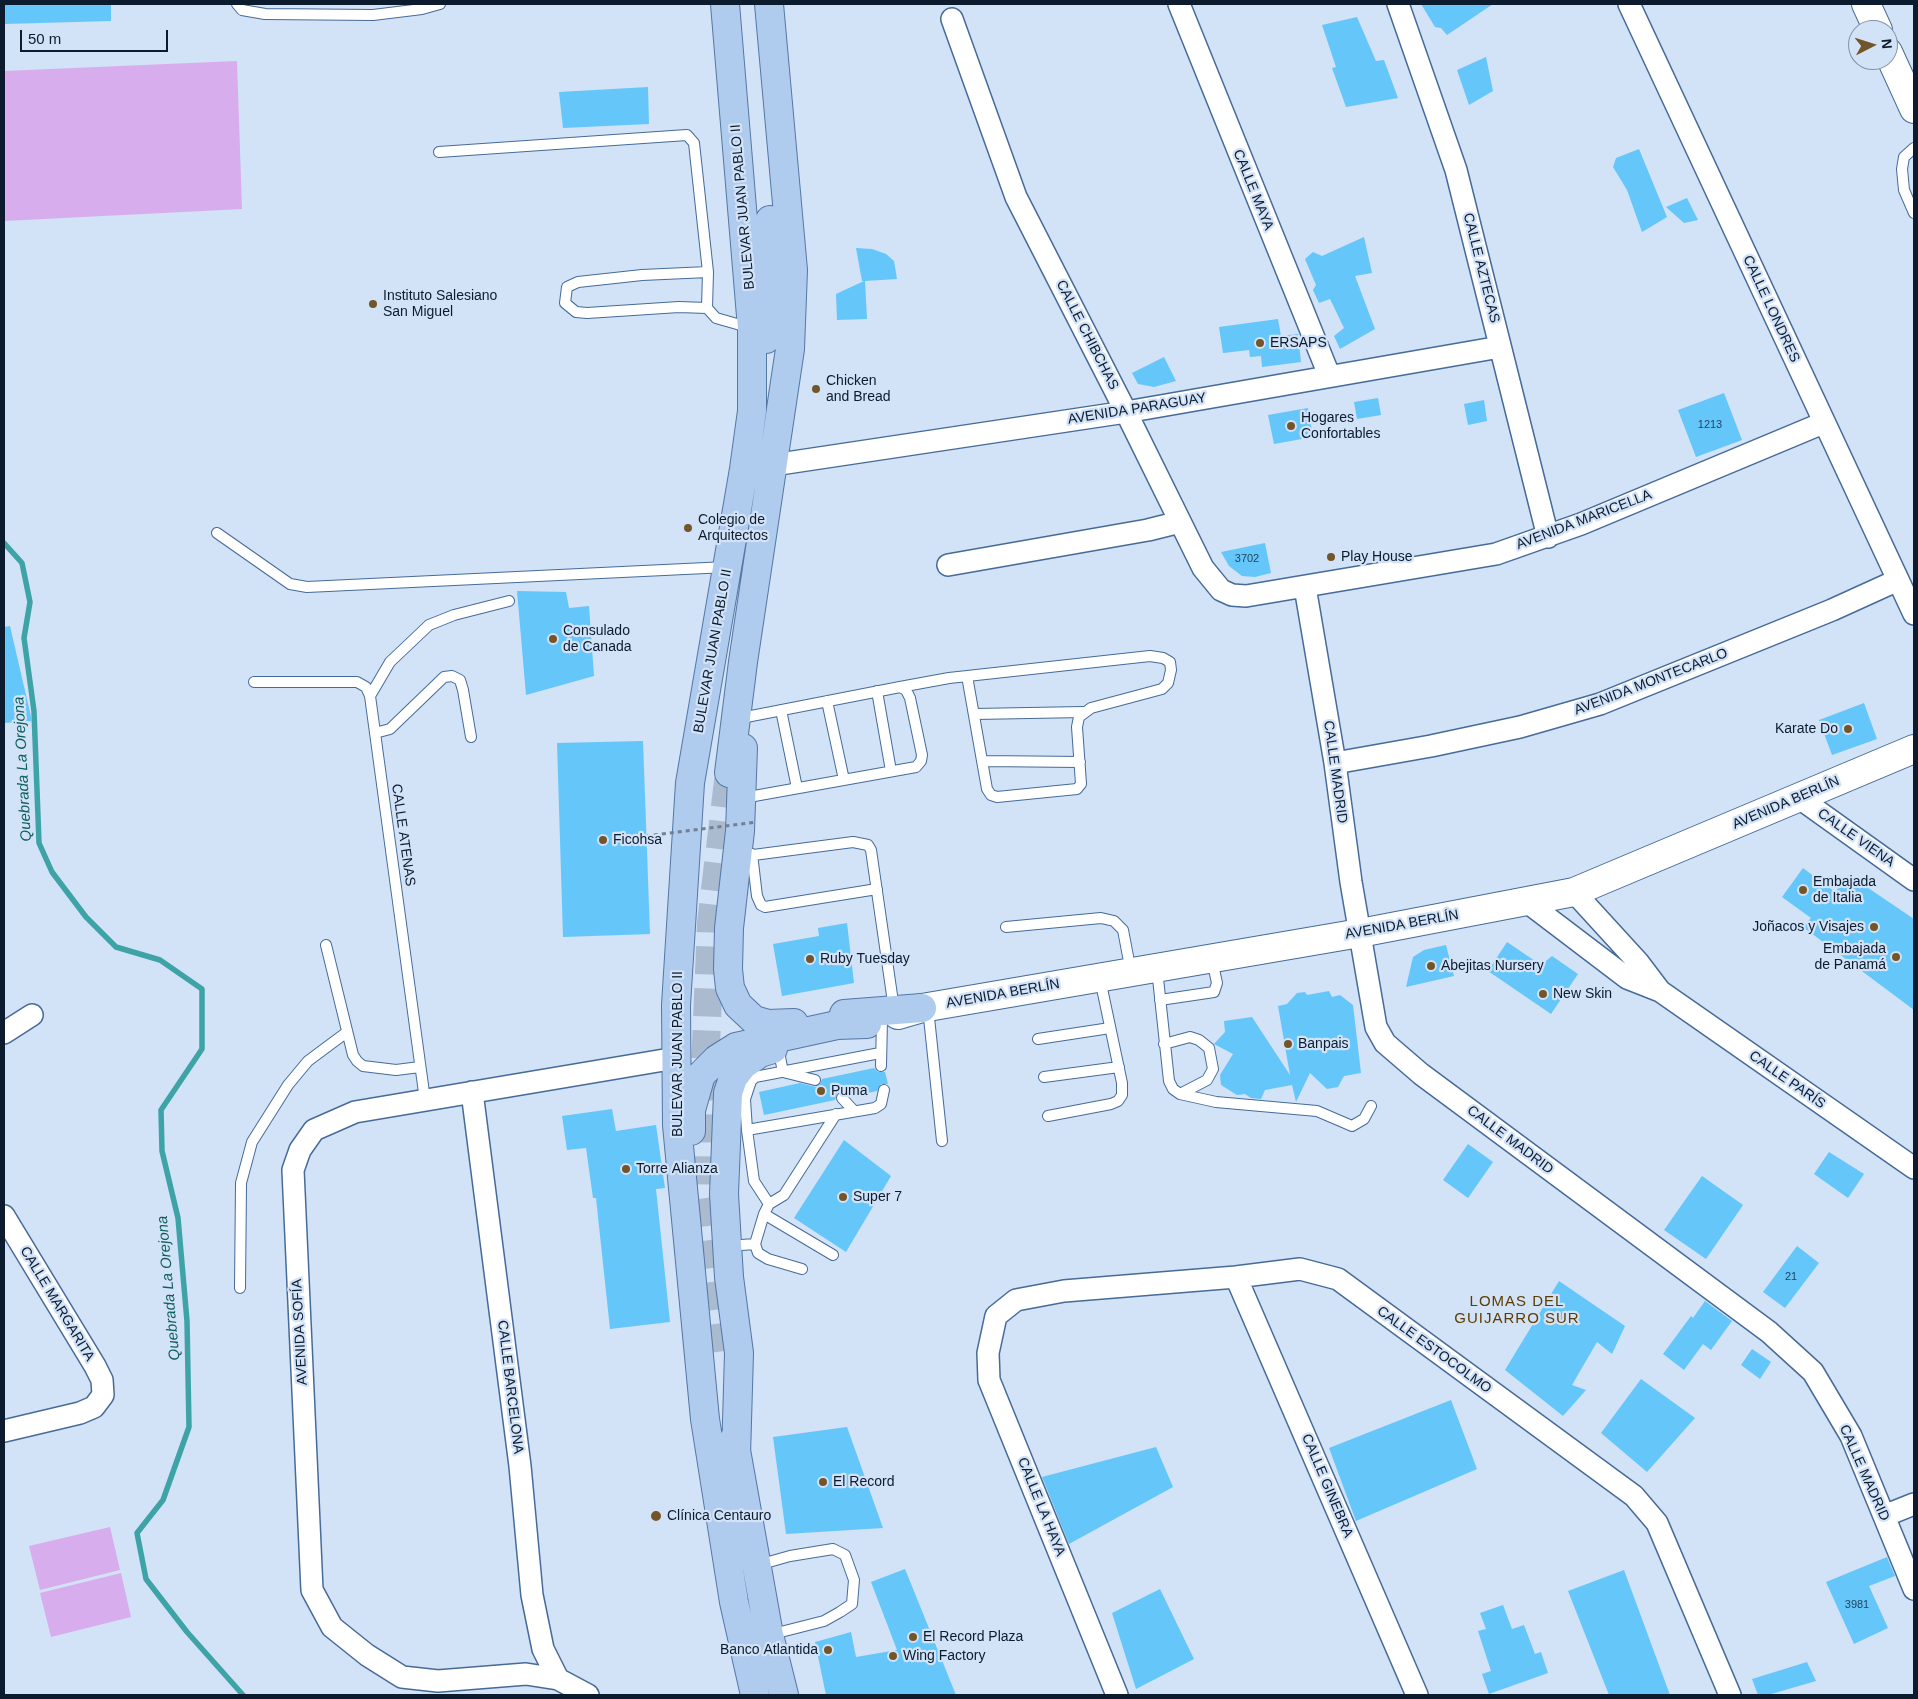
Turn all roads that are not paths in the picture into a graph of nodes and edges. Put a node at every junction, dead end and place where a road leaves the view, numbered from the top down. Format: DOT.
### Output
graph roads {
  1 [pos="237,4"];
  2 [pos="440,4"];
  3 [pos="725,4"];
  4 [pos="755,4"];
  5 [pos="769,4"];
  6 [pos="1178,4"];
  7 [pos="1398,4"];
  8 [pos="1629,4"];
  9 [pos="952,19"];
  10 [pos="1896,70"];
  11 [pos="1914,109"];
  12 [pos="1914,148"];
  13 [pos="439,152"];
  14 [pos="1914,213"];
  15 [pos="773,264"];
  16 [pos="708,272"];
  17 [pos="707,308"];
  18 [pos="752,328"];
  19 [pos="1500,346"];
  20 [pos="1329,375"];
  21 [pos="782,403"];
  22 [pos="752,411"];
  23 [pos="1126,412"];
  24 [pos="1823,422"];
  25 [pos="773,465"];
  26 [pos="1180,522"];
  27 [pos="217,533"];
  28 [pos="1548,537"];
  29 [pos="948,566"];
  30 [pos="728,567"];
  31 [pos="1898,580"];
  32 [pos="1306,588"];
  33 [pos="510,601"];
  34 [pos="1914,614"];
  35 [pos="967,676"];
  36 [pos="254,682"];
  37 [pos="900,687"];
  38 [pos="876,691"];
  39 [pos="370,696"];
  40 [pos="827,701"];
  41 [pos="740,708"];
  42 [pos="781,710"];
  43 [pos="1083,712"];
  44 [pos="975,714"];
  45 [pos="376,733"];
  46 [pos="471,737"];
  47 [pos="1914,749"];
  48 [pos="982,761"];
  49 [pos="1080,762"];
  50 [pos="1335,763"];
  51 [pos="891,771"];
  52 [pos="729,773"];
  53 [pos="844,780"];
  54 [pos="797,788"];
  55 [pos="1798,797"];
  56 [pos="743,798"];
  57 [pos="745,856"];
  58 [pos="1914,880"];
  59 [pos="877,889"];
  60 [pos="1574,892"];
  61 [pos="1526,902"];
  62 [pos="1006,927"];
  63 [pos="1360,933"];
  64 [pos="326,944"];
  65 [pos="1212,959"];
  66 [pos="1144,970"];
  67 [pos="1100,978"];
  68 [pos="1660,991"];
  69 [pos="1160,1000"];
  70 [pos="925,1007"];
  71 [pos="32,1015"];
  72 [pos="881,1018"];
  73 [pos="1110,1028"];
  74 [pos="347,1032"];
  75 [pos="4,1033"];
  76 [pos="1038,1039"];
  77 [pos="1164,1044"];
  78 [pos="880,1053"];
  79 [pos="676,1058"];
  80 [pos="781,1060"];
  81 [pos="881,1066"];
  82 [pos="1119,1067"];
  83 [pos="420,1068"];
  84 [pos="1044,1077"];
  85 [pos="815,1080"];
  86 [pos="884,1090"];
  87 [pos="472,1092"];
  88 [pos="1180,1094"];
  89 [pos="842,1098"];
  90 [pos="425,1100"];
  91 [pos="1371,1106"];
  92 [pos="854,1111"];
  93 [pos="836,1114"];
  94 [pos="1048,1116"];
  95 [pos="747,1130"];
  96 [pos="942,1141"];
  97 [pos="1914,1168"];
  98 [pos="769,1204"];
  99 [pos="764,1214"];
  100 [pos="4,1216"];
  101 [pos="755,1244"];
  102 [pos="727,1246"];
  103 [pos="833,1255"];
  104 [pos="802,1269"];
  105 [pos="1236,1277"];
  106 [pos="240,1288"];
  107 [pos="996,1316"];
  108 [pos="724,1351"];
  109 [pos="4,1431"];
  110 [pos="736,1456"];
  111 [pos="1914,1504"];
  112 [pos="1884,1516"];
  113 [pos="725,1548"];
  114 [pos="756,1565"];
  115 [pos="1914,1589"];
  116 [pos="768,1635"];
  117 [pos="558,1679"];
  118 [pos="399,1686"];
  119 [pos="588,1695"];
  120 [pos="755,1695"];
  121 [pos="784,1695"];
  122 [pos="1117,1695"];
  123 [pos="1417,1695"];
  124 [pos="1730,1695"];
  1 -- 2 [label="lane"];
  3 -- 18 [label="main road, BULEVAR JUAN PABLO II"];
  4 -- 15 [label="main road, BULEVAR JUAN PABLO II"];
  5 -- 21 [label="main road, BULEVAR JUAN PABLO II"];
  6 -- 20 [label="street, CALLE MAYA"];
  7 -- 19 [label="street, CALLE AZTECAS"];
  8 -- 24 [label="street, CALLE LONDRES"];
  9 -- 23 [label="street, CALLE CHIBCHAS"];
  10 -- 11 [label="street"];
  12 -- 14 [label="lane"];
  13 -- 16 [label="lane"];
  15 -- 21 [label="main road, BULEVAR JUAN PABLO II"];
  15 -- 22 [label="main road, BULEVAR JUAN PABLO II"];
  16 -- 17 [label="lane"];
  16 -- 17 [label="lane"];
  17 -- 18 [label="lane"];
  18 -- 22 [label="main road, BULEVAR JUAN PABLO II"];
  19 -- 20 [label="street, AVENIDA PARAGUAY"];
  19 -- 28 [label="street, CALLE AZTECAS"];
  20 -- 23 [label="street, AVENIDA PARAGUAY"];
  21 -- 25 [label="main road, BULEVAR JUAN PABLO II"];
  22 -- 30 [label="main road, BULEVAR JUAN PABLO II"];
  23 -- 25 [label="street, AVENIDA PARAGUAY"];
  23 -- 26 [label="street, CALLE CHIBCHAS"];
  24 -- 28 [label="street, AVENIDA MARICELLA"];
  24 -- 31 [label="street, CALLE LONDRES"];
  25 -- 41 [label="main road, BULEVAR JUAN PABLO II"];
  26 -- 29 [label="street"];
  26 -- 32 [label="street, CALLE CHIBCHAS"];
  27 -- 30 [label="lane"];
  28 -- 32 [label="street, AVENIDA MARICELLA"];
  30 -- 79 [label="main road, BULEVAR JUAN PABLO II"];
  31 -- 34 [label="street, CALLE LONDRES"];
  31 -- 50 [label="street, AVENIDA MONTECARLO"];
  32 -- 50 [label="street, CALLE MADRID"];
  33 -- 39 [label="lane"];
  35 -- 37 [label="lane"];
  35 -- 43 [label="lane"];
  35 -- 44 [label="lane"];
  36 -- 39 [label="lane"];
  37 -- 38 [label="lane"];
  37 -- 51 [label="lane"];
  38 -- 40 [label="lane"];
  38 -- 51 [label="lane"];
  39 -- 45 [label="lane, CALLE ATENAS"];
  40 -- 42 [label="lane"];
  40 -- 53 [label="lane"];
  41 -- 42 [label="lane"];
  41 -- 52 [label="main road, BULEVAR JUAN PABLO II"];
  41 -- 56 [label="main road"];
  42 -- 54 [label="lane"];
  43 -- 44 [label="lane"];
  43 -- 49 [label="lane"];
  44 -- 48 [label="lane"];
  45 -- 46 [label="lane"];
  45 -- 83 [label="lane, CALLE ATENAS"];
  47 -- 55 [label="street, AVENIDA BERLÍN"];
  48 -- 49 [label="lane"];
  48 -- 49 [label="lane"];
  50 -- 63 [label="street, CALLE MADRID"];
  51 -- 53 [label="lane"];
  53 -- 54 [label="lane"];
  54 -- 56 [label="lane"];
  55 -- 58 [label="street, CALLE VIENA"];
  55 -- 60 [label="street, AVENIDA BERLÍN"];
  56 -- 57 [label="main road"];
  57 -- 59 [label="lane"];
  57 -- 59 [label="lane"];
  57 -- 72 [label="main road"];
  59 -- 72 [label="lane"];
  60 -- 61 [label="street, AVENIDA BERLÍN"];
  60 -- 68 [label="street, CALLE PARÍS"];
  61 -- 63 [label="street, AVENIDA BERLÍN"];
  61 -- 68 [label="street, CALLE PARÍS"];
  62 -- 66 [label="lane"];
  63 -- 65 [label="street, AVENIDA BERLÍN"];
  63 -- 112 [label="street, CALLE MADRID"];
  64 -- 74 [label="lane"];
  65 -- 66 [label="street, AVENIDA BERLÍN"];
  65 -- 69 [label="lane"];
  66 -- 67 [label="street, AVENIDA BERLÍN"];
  66 -- 69 [label="lane"];
  67 -- 70 [label="street, AVENIDA BERLÍN"];
  67 -- 73 [label="lane"];
  68 -- 97 [label="street, CALLE PARÍS"];
  69 -- 77 [label="lane"];
  70 -- 72 [label="main road"];
  70 -- 96 [label="lane"];
  71 -- 75 [label="street"];
  72 -- 78 [label="lane"];
  72 -- 80 [label="main road"];
  72 -- 113 [label="main road"];
  73 -- 76 [label="lane"];
  73 -- 82 [label="lane"];
  74 -- 83 [label="lane"];
  74 -- 106 [label="lane"];
  77 -- 88 [label="lane"];
  77 -- 88 [label="lane"];
  78 -- 80 [label="lane"];
  78 -- 81 [label="lane"];
  79 -- 87 [label="street, AVENIDA SOFÍA"];
  79 -- 113 [label="main road, BULEVAR JUAN PABLO II"];
  80 -- 85 [label="lane"];
  80 -- 95 [label="lane"];
  80 -- 102 [label="main road"];
  82 -- 84 [label="lane"];
  82 -- 94 [label="lane"];
  83 -- 90 [label="lane, CALLE ATENAS"];
  86 -- 92 [label="lane"];
  87 -- 90 [label="street, AVENIDA SOFÍA"];
  87 -- 117 [label="street, CALLE BARCELONA"];
  88 -- 91 [label="lane"];
  89 -- 92 [label="lane"];
  90 -- 118 [label="street, AVENIDA SOFÍA"];
  92 -- 93 [label="lane"];
  93 -- 95 [label="lane"];
  93 -- 98 [label="lane"];
  95 -- 98 [label="lane"];
  98 -- 99 [label="lane"];
  99 -- 101 [label="lane"];
  99 -- 103 [label="lane"];
  100 -- 109 [label="street, CALLE MARGARITA"];
  101 -- 102 [label="lane"];
  101 -- 104 [label="lane"];
  102 -- 110 [label="main road"];
  105 -- 107 [label="street, CALLE ESTOCOLMO"];
  105 -- 123 [label="street, CALLE GINEBRA"];
  105 -- 124 [label="street, CALLE ESTOCOLMO"];
  107 -- 122 [label="street, CALLE LA HAYA"];
  108 -- 110 [label="main road"];
  110 -- 114 [label="main road"];
  111 -- 112 [label="street"];
  112 -- 115 [label="street, CALLE MADRID"];
  113 -- 120 [label="main road, BULEVAR JUAN PABLO II"];
  114 -- 116 [label="main road"];
  114 -- 116 [label="lane"];
  116 -- 121 [label="main road"];
  117 -- 118 [label="street, AVENIDA SOFÍA"];
  117 -- 119 [label="street, AVENIDA SOFÍA"];
}
